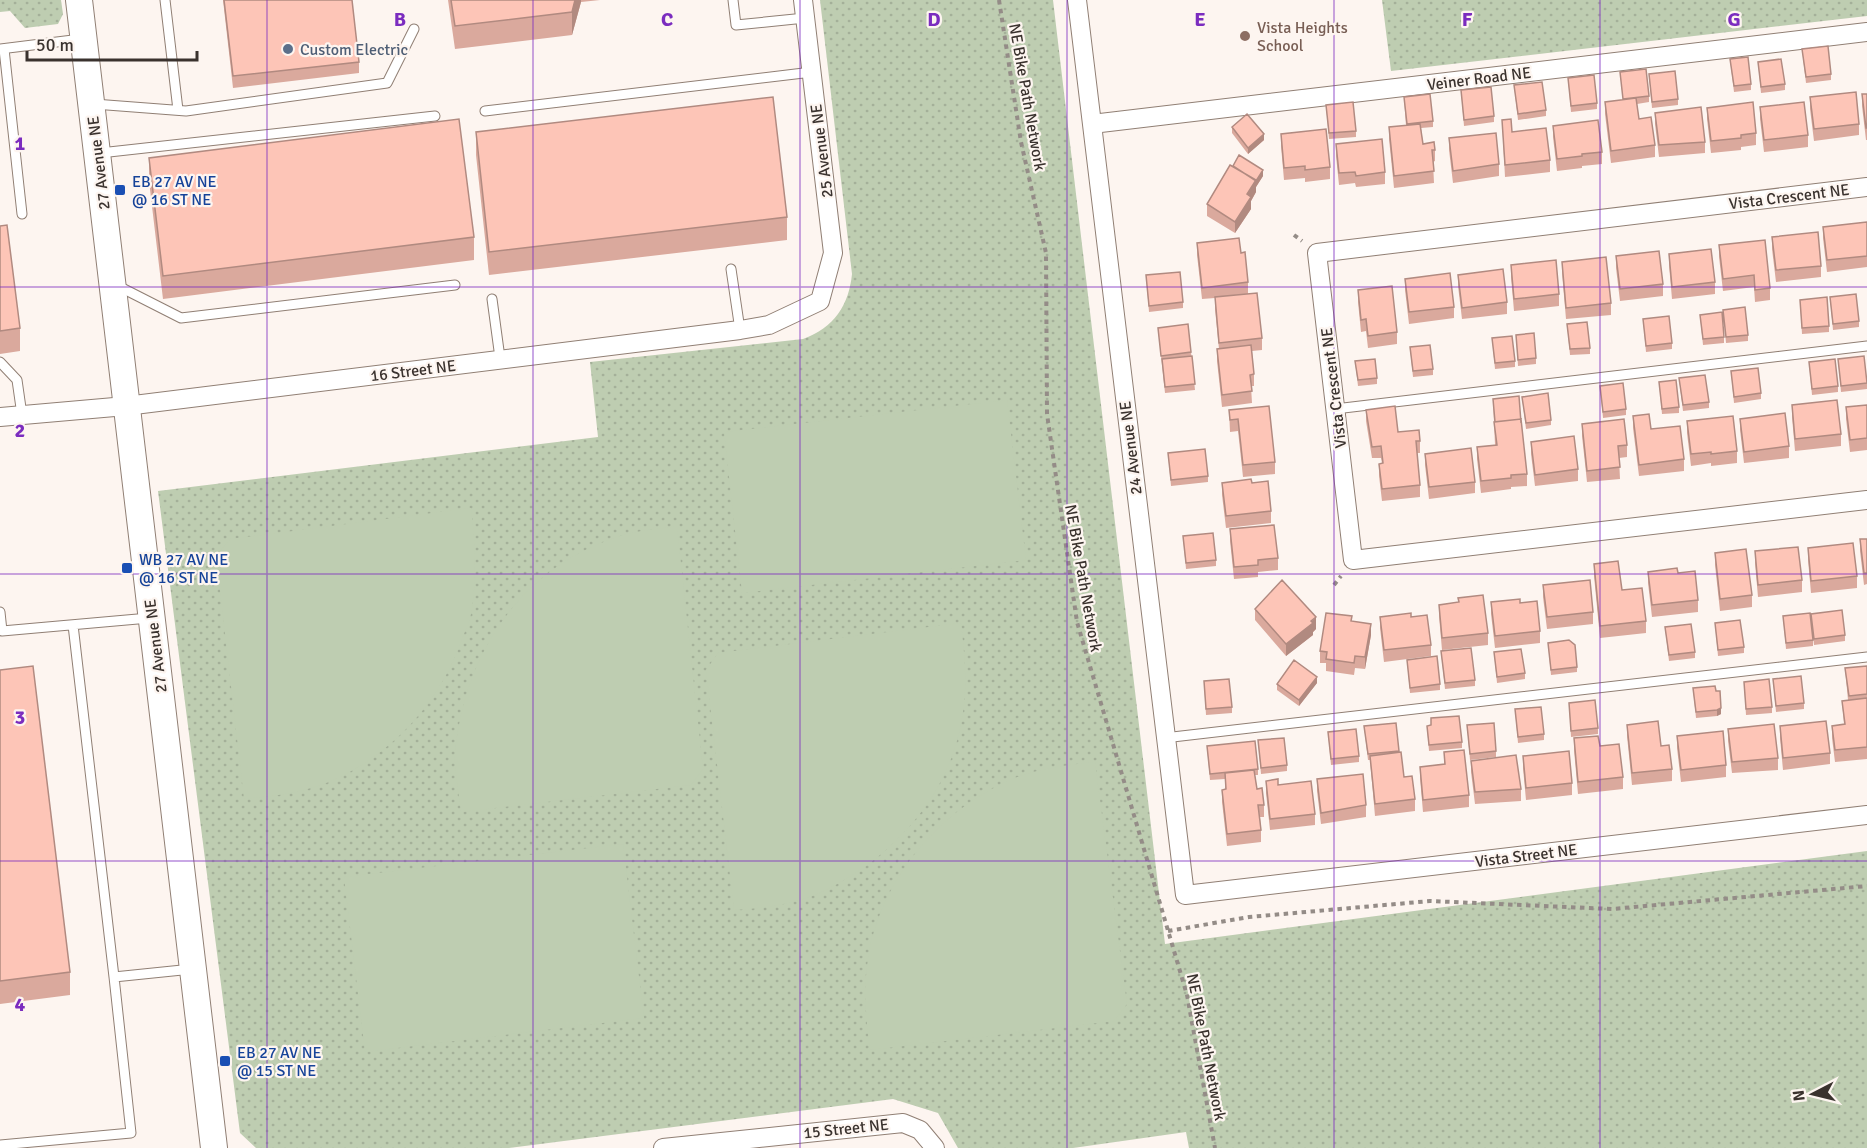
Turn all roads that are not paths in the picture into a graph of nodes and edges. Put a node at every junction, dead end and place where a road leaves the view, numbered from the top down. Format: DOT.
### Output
graph roads {
  1 [pos="79,0"];
  2 [pos="165,0"];
  3 [pos="733,0"];
  4 [pos="1077,0"];
  5 [pos="804,9"];
  6 [pos="414,29"];
  7 [pos="1867,32"];
  8 [pos="84,38"];
  9 [pos="2,49"];
  10 [pos="812,72"];
  11 [pos="91,104"];
  12 [pos="177,110"];
  13 [pos="485,111"];
  14 [pos="435,116"];
  15 [pos="1092,124"];
  16 [pos="97,153"];
  17 [pos="1867,187"];
  18 [pos="22,214"];
  19 [pos="731,269"];
  20 [pos="112,284"];
  21 [pos="455,285"];
  22 [pos="492,298"];
  23 [pos="820,301"];
  24 [pos="740,330"];
  25 [pos="1867,346"];
  26 [pos="501,358"];
  27 [pos="0,362"];
  28 [pos="126,406"];
  29 [pos="1335,409"];
  30 [pos="22,415"];
  31 [pos="0,417"];
  32 [pos="1867,500"];
  33 [pos="0,612"];
  34 [pos="152,618"];
  35 [pos="73,625"];
  36 [pos="1867,657"];
  37 [pos="1164,738"];
  38 [pos="1867,815"];
  39 [pos="1185,895"];
  40 [pos="193,969"];
  41 [pos="114,977"];
  42 [pos="0,1145"];
  43 [pos="214,1148"];
  44 [pos="663,1148"];
  45 [pos="935,1148"];
  1 -- 8 [label="street, 27 Avenue NE"];
  2 -- 12 [label="lane"];
  3 -- 5 [label="lane"];
  4 -- 15 [label="street, 24 Avenue NE"];
  5 -- 10 [label="street, 25 Avenue NE"];
  6 -- 12 [label="lane"];
  7 -- 15 [label="street, Veiner Road NE"];
  8 -- 9 [label="lane"];
  8 -- 11 [label="street, 27 Avenue NE"];
  9 -- 18 [label="lane"];
  10 -- 13 [label="lane"];
  10 -- 23 [label="street, 25 Avenue NE"];
  11 -- 12 [label="lane"];
  11 -- 16 [label="street, 27 Avenue NE"];
  14 -- 16 [label="lane"];
  15 -- 37 [label="street, 24 Avenue NE"];
  16 -- 20 [label="street, 27 Avenue NE"];
  17 -- 29 [label="street, Vista Crescent NE"];
  19 -- 24 [label="lane"];
  20 -- 21 [label="lane"];
  20 -- 28 [label="street, 27 Avenue NE"];
  22 -- 26 [label="lane"];
  23 -- 24 [label="street, 16 Street NE"];
  24 -- 26 [label="street, 16 Street NE"];
  25 -- 29 [label="lane"];
  26 -- 28 [label="street, 16 Street NE"];
  27 -- 30 [label="lane"];
  28 -- 30 [label="street, 16 Street NE"];
  28 -- 34 [label="street, 27 Avenue NE"];
  29 -- 32 [label="street, Vista Crescent NE"];
  30 -- 31 [label="street, 16 Street NE"];
  33 -- 35 [label="lane"];
  34 -- 35 [label="lane"];
  34 -- 40 [label="street, 27 Avenue NE"];
  35 -- 41 [label="lane"];
  36 -- 37 [label="lane"];
  37 -- 39 [label="street, 24 Avenue NE"];
  38 -- 39 [label="street, Vista Street NE"];
  40 -- 41 [label="lane"];
  40 -- 43 [label="street, 27 Avenue NE"];
  41 -- 42 [label="lane"];
  44 -- 45 [label="street, 15 Street NE"];
}
